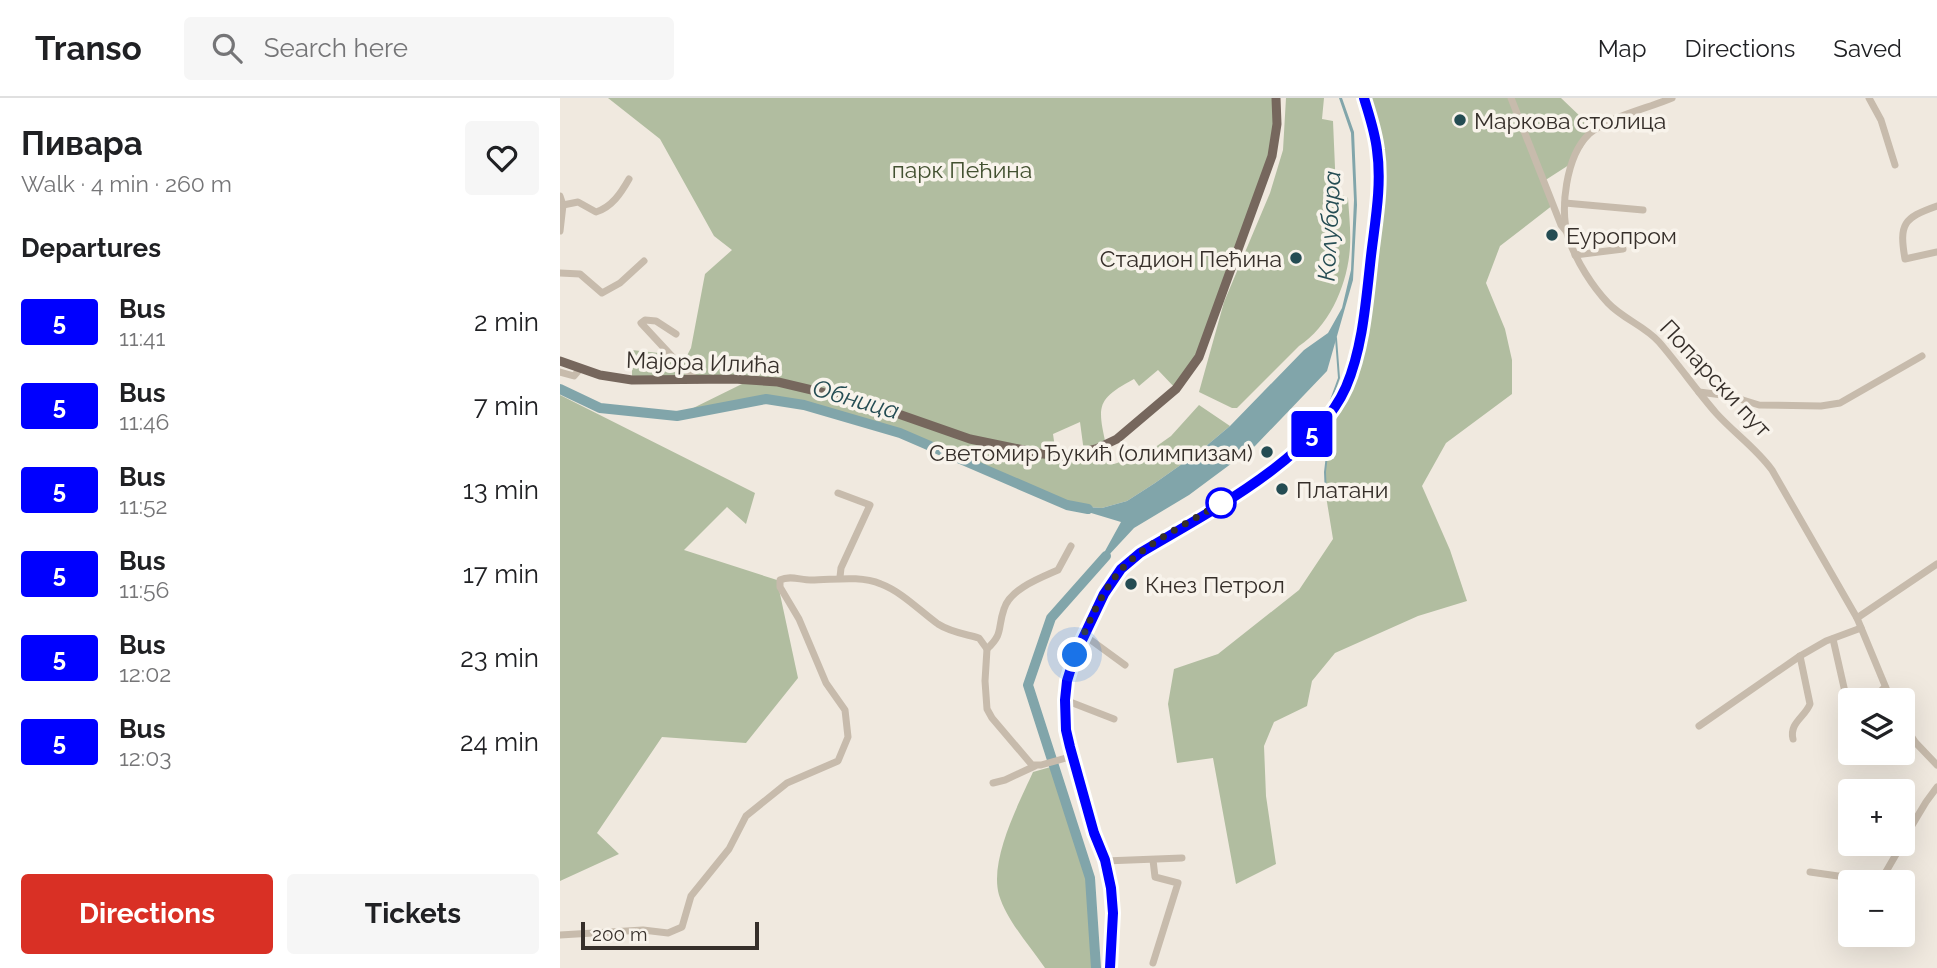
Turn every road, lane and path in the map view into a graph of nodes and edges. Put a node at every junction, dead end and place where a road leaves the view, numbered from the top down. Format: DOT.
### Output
graph roads {
  1 [pos="1276,98"];
  2 [pos="1364,98"];
  3 [pos="1511,98"];
  4 [pos="1672,98"];
  5 [pos="1869,98"];
  6 [pos="1895,165"];
  7 [pos="629,179"];
  8 [pos="560,196"];
  9 [pos="1565,202"];
  10 [pos="563,205"];
  11 [pos="1937,206"];
  12 [pos="1643,210"];
  13 [pos="560,231"];
  14 [pos="1567,232"];
  15 [pos="1623,249"];
  16 [pos="1937,252"];
  17 [pos="1575,255"];
  18 [pos="644,261"];
  19 [pos="560,273"];
  20 [pos="676,334"];
  21 [pos="1922,356"];
  22 [pos="560,361"];
  23 [pos="580,369"];
  24 [pos="560,372"];
  25 [pos="697,380"];
  26 [pos="1699,392"];
  27 [pos="838,493"];
  28 [pos="1071,546"];
  29 [pos="1937,564"];
  30 [pos="840,577"];
  31 [pos="1857,618"];
  32 [pos="1861,628"];
  33 [pos="1084,635"];
  34 [pos="1833,639"];
  35 [pos="987,649"];
  36 [pos="1800,656"];
  37 [pos="1125,665"];
  38 [pos="1885,687"];
  39 [pos="1844,688"];
  40 [pos="1065,700"];
  41 [pos="1114,719"];
  42 [pos="1699,726"];
  43 [pos="1793,739"];
  44 [pos="1915,742"];
  45 [pos="1073,756"];
  46 [pos="1035,765"];
  47 [pos="1937,765"];
  48 [pos="993,783"];
  49 [pos="1937,788"];
  50 [pos="1915,821"];
  51 [pos="1182,858"];
  52 [pos="1105,860"];
  53 [pos="1153,860"];
  54 [pos="1810,872"];
  55 [pos="1838,876"];
  56 [pos="560,935"];
  57 [pos="1153,962"];
  58 [pos="1110,968"];
  1 -- 25 [label="main road, Мајора Илића"];
  2 -- 33 [label="main road"];
  3 -- 14 [label="street"];
  4 -- 9 [label="street, Попарски пут"];
  5 -- 6 [label="street"];
  7 -- 10 [label="street"];
  8 -- 10 [label="street"];
  9 -- 12 [label="street"];
  9 -- 14 [label="street, Попарски пут"];
  10 -- 13 [label="street"];
  11 -- 16 [label="street"];
  14 -- 17 [label="street, Попарски пут"];
  15 -- 17 [label="street"];
  17 -- 26 [label="street, Попарски пут"];
  18 -- 19 [label="street"];
  20 -- 25 [label="street"];
  21 -- 26 [label="street"];
  22 -- 23 [label="main road, Мајора Илића"];
  23 -- 24 [label="street"];
  23 -- 25 [label="main road, Мајора Илића"];
  26 -- 31 [label="street, Попарски пут"];
  27 -- 30 [label="street"];
  28 -- 35 [label="street"];
  29 -- 31 [label="street"];
  30 -- 35 [label="street"];
  30 -- 56 [label="street"];
  31 -- 32 [label="street, Попарски пут"];
  32 -- 34 [label="street"];
  32 -- 38 [label="street, Попарски пут"];
  33 -- 37 [label="street"];
  33 -- 40 [label="main road"];
  34 -- 36 [label="street"];
  34 -- 39 [label="street"];
  35 -- 46 [label="street"];
  36 -- 42 [label="street"];
  36 -- 43 [label="street"];
  40 -- 41 [label="street"];
  40 -- 45 [label="main road"];
  44 -- 47 [label="street"];
  45 -- 46 [label="street"];
  45 -- 52 [label="main road"];
  46 -- 48 [label="street"];
  49 -- 50 [label="street"];
  51 -- 53 [label="street"];
  52 -- 53 [label="street"];
  52 -- 58 [label="main road"];
  53 -- 57 [label="street"];
  54 -- 55 [label="street"];
}
